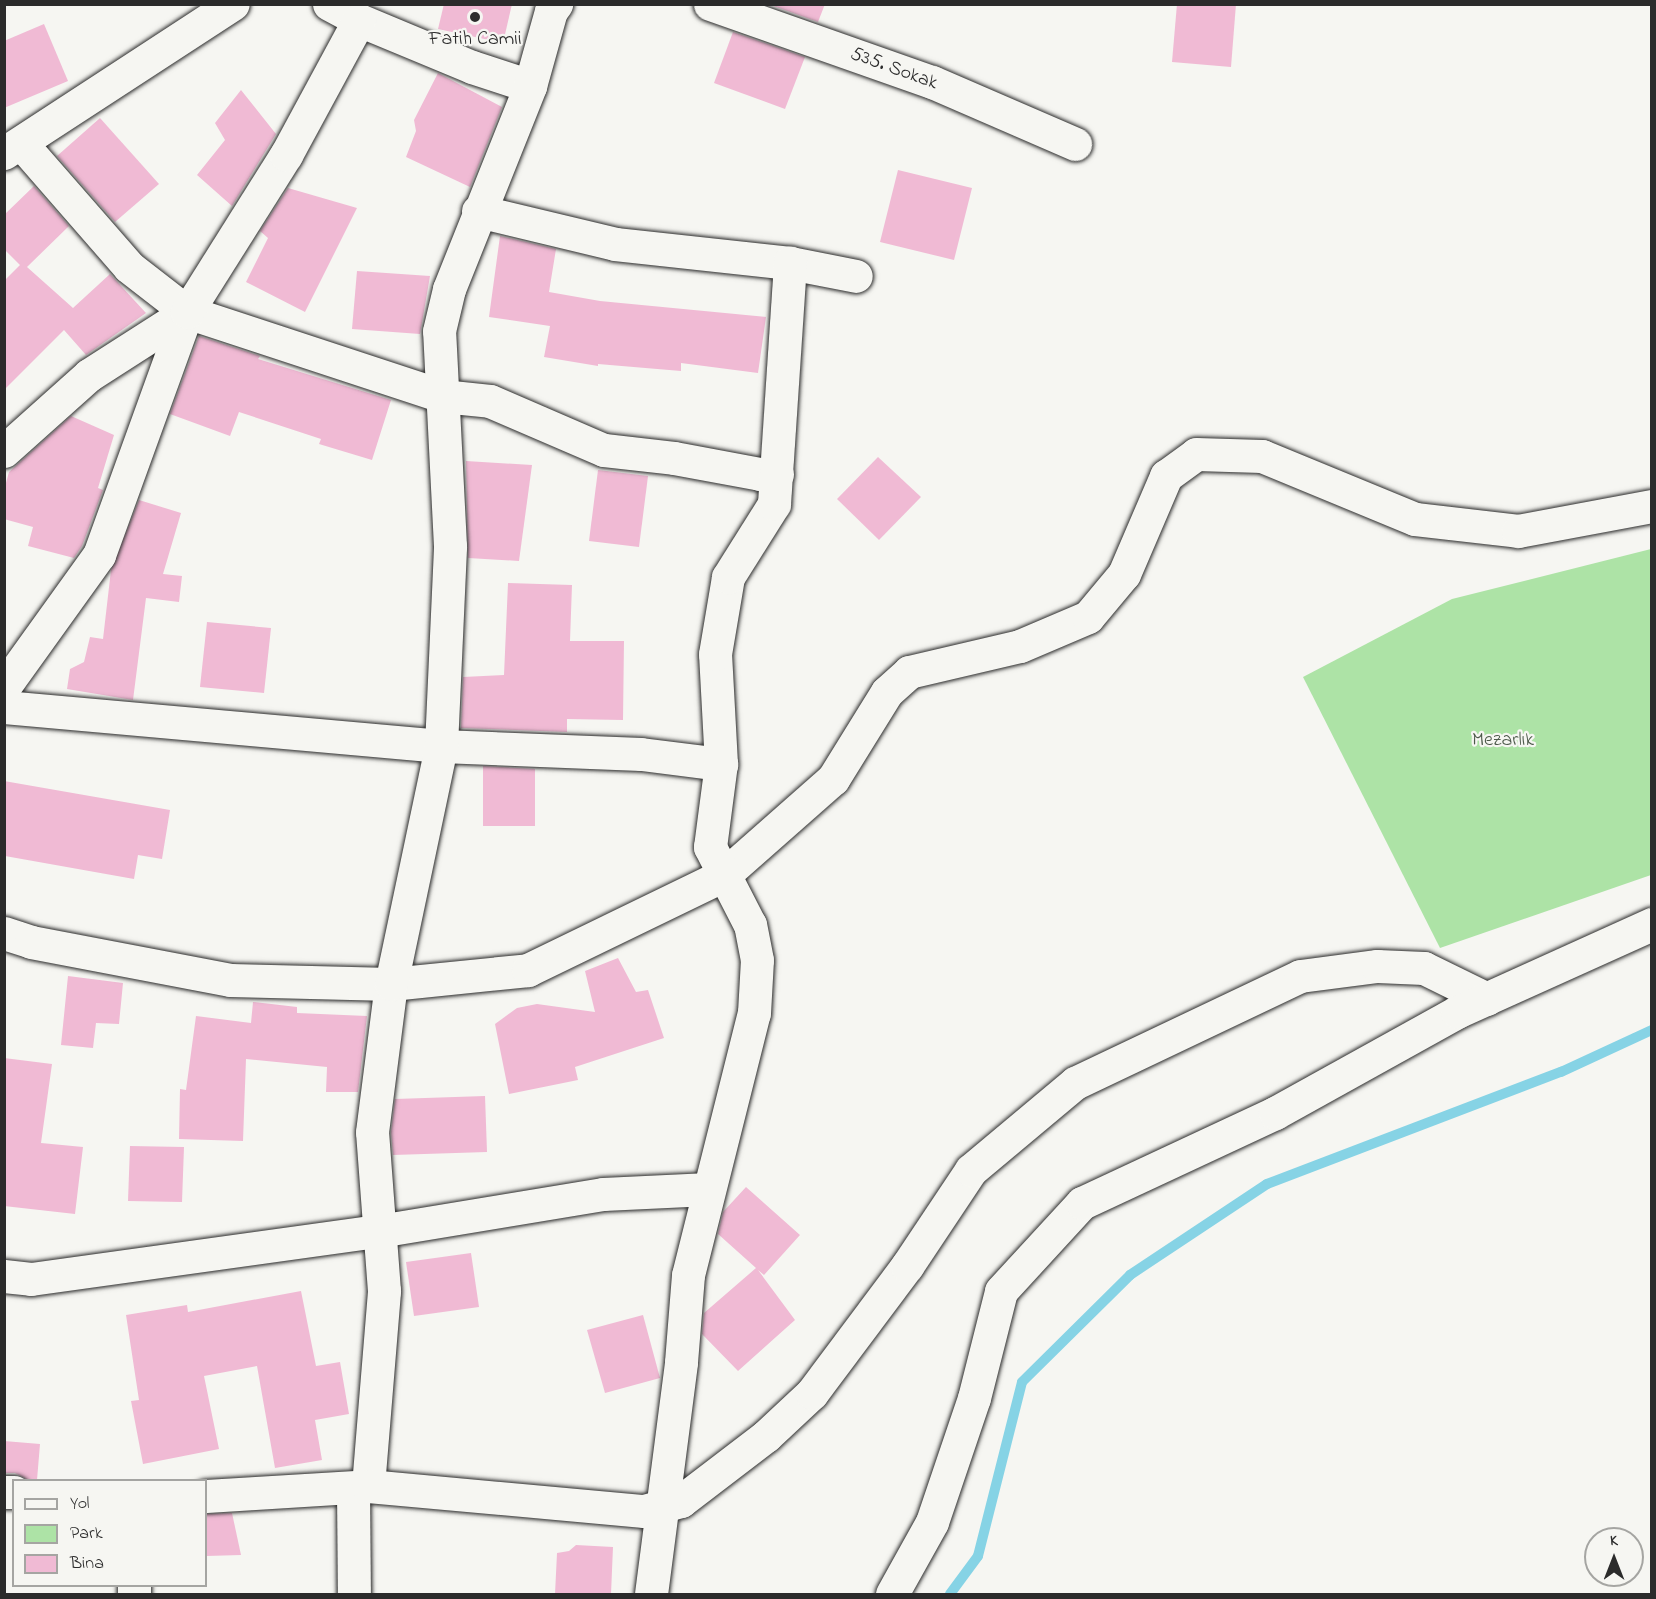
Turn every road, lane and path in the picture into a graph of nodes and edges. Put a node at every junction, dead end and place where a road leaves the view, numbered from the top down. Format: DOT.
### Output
graph roads {
  1 [pos="233,4"];
  2 [pos="329,4"];
  3 [pos="556,4"];
  4 [pos="710,4"];
  5 [pos="359,20"];
  6 [pos="530,86"];
  7 [pos="1075,144"];
  8 [pos="13,148"];
  9 [pos="478,212"];
  10 [pos="790,263"];
  11 [pos="856,276"];
  12 [pos="187,312"];
  13 [pos="442,396"];
  14 [pos="4,451"];
  15 [pos="777,474"];
  16 [pos="1652,506"];
  17 [pos="4,687"];
  18 [pos="4,707"];
  19 [pos="441,746"];
  20 [pos="721,764"];
  21 [pos="724,875"];
  22 [pos="1652,924"];
  23 [pos="4,933"];
  24 [pos="391,984"];
  25 [pos="1488,999"];
  26 [pos="709,1189"];
  27 [pos="379,1231"];
  28 [pos="4,1276"];
  29 [pos="361,1487"];
  30 [pos="207,1496"];
  31 [pos="664,1506"];
  32 [pos="354,1594"];
  33 [pos="651,1594"];
  34 [pos="892,1594"];
  1 -- 8 [label="street"];
  2 -- 5 [label="street"];
  3 -- 6 [label="street"];
  4 -- 7 [label="street, 535. Sokak"];
  5 -- 6 [label="street"];
  5 -- 12 [label="street"];
  6 -- 9 [label="street"];
  8 -- 12 [label="street"];
  9 -- 10 [label="street"];
  9 -- 13 [label="street"];
  10 -- 11 [label="street"];
  10 -- 15 [label="street"];
  12 -- 13 [label="street"];
  12 -- 14 [label="street"];
  12 -- 17 [label="street"];
  13 -- 15 [label="street"];
  13 -- 19 [label="street"];
  15 -- 20 [label="street"];
  16 -- 21 [label="street"];
  18 -- 19 [label="street"];
  19 -- 20 [label="street"];
  19 -- 24 [label="street"];
  20 -- 21 [label="street"];
  21 -- 24 [label="street"];
  21 -- 26 [label="street"];
  22 -- 25 [label="street"];
  23 -- 24 [label="street"];
  24 -- 27 [label="street"];
  25 -- 31 [label="street"];
  25 -- 34 [label="street"];
  26 -- 27 [label="street"];
  26 -- 31 [label="street"];
  27 -- 28 [label="street"];
  27 -- 29 [label="street"];
  29 -- 30 [label="street"];
  29 -- 31 [label="street"];
  29 -- 32 [label="street"];
  31 -- 33 [label="street"];
}
